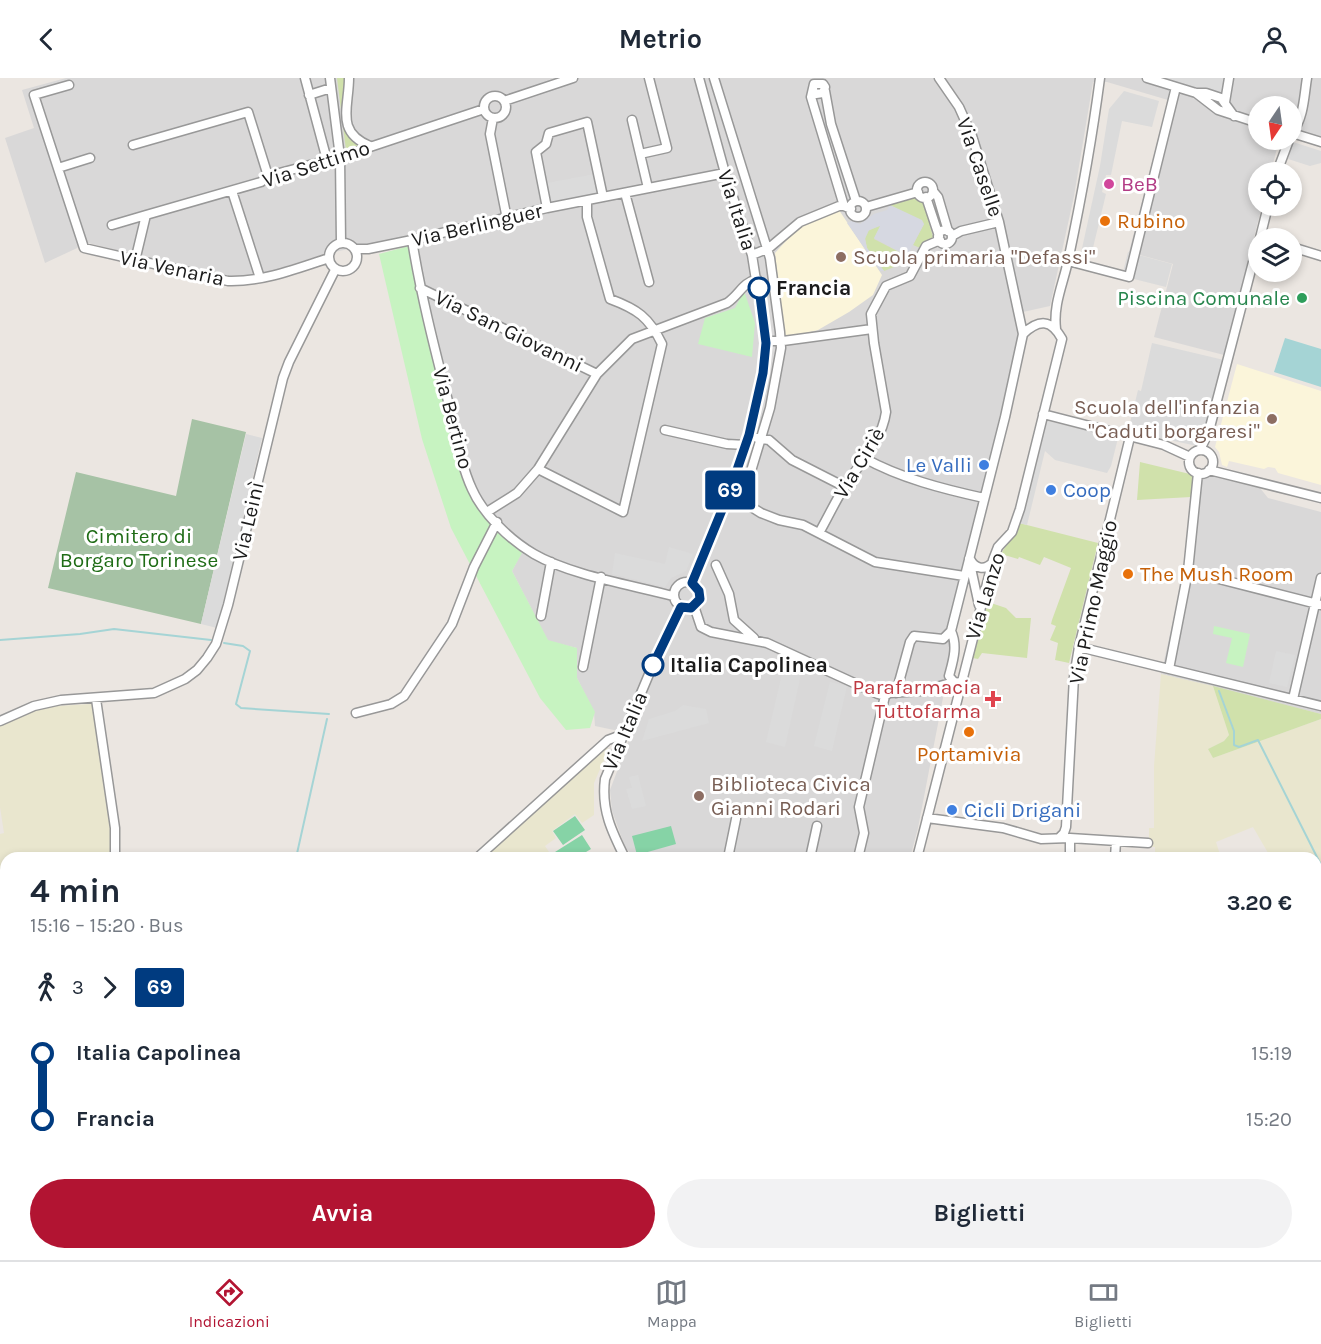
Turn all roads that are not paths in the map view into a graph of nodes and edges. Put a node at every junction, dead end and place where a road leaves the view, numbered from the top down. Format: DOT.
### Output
graph roads {
  1 [pos="305,78"];
  2 [pos="330,78"];
  3 [pos="351,78"];
  4 [pos="573,78"];
  5 [pos="649,78"];
  6 [pos="699,78"];
  7 [pos="714,78"];
  8 [pos="939,78"];
  9 [pos="1101,78"];
  10 [pos="1147,78"];
  11 [pos="1229,78"];
  12 [pos="1307,78"];
  13 [pos="823,84"];
  14 [pos="69,85"];
  15 [pos="1176,87"];
  16 [pos="331,88"];
  17 [pos="1196,93"];
  18 [pos="309,94"];
  19 [pos="504,101"];
  20 [pos="1225,102"];
  21 [pos="484,108"];
  22 [pos="1302,108"];
  23 [pos="1234,116"];
  24 [pos="494,118"];
  25 [pos="632,120"];
  26 [pos="1248,120"];
  27 [pos="1302,136"];
  28 [pos="1321,142"];
  29 [pos="134,145"];
  30 [pos="370,146"];
  31 [pos="640,154"];
  32 [pos="340,157"];
  33 [pos="90,158"];
  34 [pos="327,160"];
  35 [pos="58,168"];
  36 [pos="725,173"];
  37 [pos="268,176"];
  38 [pos="648,188"];
  39 [pos="232,191"];
  40 [pos="933,191"];
  41 [pos="625,193"];
  42 [pos="922,195"];
  43 [pos="603,197"];
  44 [pos="587,201"];
  45 [pos="849,206"];
  46 [pos="866,207"];
  47 [pos="547,208"];
  48 [pos="146,214"];
  49 [pos="507,219"];
  50 [pos="999,222"];
  51 [pos="112,225"];
  52 [pos="950,233"];
  53 [pos="939,238"];
  54 [pos="412,240"];
  55 [pos="341,243"];
  56 [pos="767,249"];
  57 [pos="1302,250"];
  58 [pos="357,253"];
  59 [pos="752,255"];
  60 [pos="1321,256"];
  61 [pos="329,258"];
  62 [pos="135,261"];
  63 [pos="1068,261"];
  64 [pos="336,270"];
  65 [pos="260,278"];
  66 [pos="758,279"];
  67 [pos="649,282"];
  68 [pos="1249,282"];
  69 [pos="420,288"];
  70 [pos="1055,309"];
  71 [pos="1041,323"];
  72 [pos="872,329"];
  73 [pos="1056,329"];
  74 [pos="656,330"];
  75 [pos="1025,335"];
  76 [pos="766,341"];
  77 [pos="781,341"];
  78 [pos="597,374"];
  79 [pos="1008,401"];
  80 [pos="1043,414"];
  81 [pos="665,430"];
  82 [pos="749,435"];
  83 [pos="1130,437"];
  84 [pos="761,439"];
  85 [pos="746,445"];
  86 [pos="1204,451"];
  87 [pos="1190,456"];
  88 [pos="864,458"];
  89 [pos="538,469"];
  90 [pos="1209,470"];
  91 [pos="1198,473"];
  92 [pos="845,487"];
  93 [pos="729,493"];
  94 [pos="984,498"];
  95 [pos="1321,498"];
  96 [pos="742,501"];
  97 [pos="487,512"];
  98 [pos="496,522"];
  99 [pos="819,533"];
  100 [pos="969,555"];
  101 [pos="551,562"];
  102 [pos="993,562"];
  103 [pos="716,566"];
  104 [pos="1188,571"];
  105 [pos="964,576"];
  106 [pos="601,577"];
  107 [pos="1321,578"];
  108 [pos="692,583"];
  109 [pos="673,596"];
  110 [pos="1318,604"];
  111 [pos="694,606"];
  112 [pos="681,607"];
  113 [pos="980,611"];
  114 [pos="541,616"];
  115 [pos="951,632"];
  116 [pos="757,640"];
  117 [pos="1079,647"];
  118 [pos="583,666"];
  119 [pos="1169,669"];
  120 [pos="958,682"];
  121 [pos="896,693"];
  122 [pos="885,696"];
  123 [pos="96,699"];
  124 [pos="1293,699"];
  125 [pos="1321,706"];
  126 [pos="356,713"];
  127 [pos="0,721"];
  128 [pos="622,738"];
  129 [pos="927,818"];
  130 [pos="736,819"];
  131 [pos="817,826"];
  132 [pos="1059,838"];
  133 [pos="1070,838"];
  134 [pos="1116,841"];
  135 [pos="1148,843"];
  136 [pos="115,852"];
  137 [pos="484,852"];
  138 [pos="622,852"];
  139 [pos="729,852"];
  140 [pos="811,852"];
  141 [pos="859,852"];
  142 [pos="918,852"];
  143 [pos="1070,852"];
  144 [pos="1115,852"];
  1 -- 18 [label="street"];
  2 -- 16 [label="street"];
  3 -- 30 [label="street"];
  4 -- 19 [label="street"];
  5 -- 31 [label="street"];
  6 -- 36 [label="street, Via Italia"];
  7 -- 56 [label="street, Via Italia"];
  8 -- 50 [label="street, Via Caselle"];
  9 -- 63 [label="street"];
  10 -- 15 [label="street"];
  11 -- 20 [label="street"];
  12 -- 22 [label="street"];
  13 -- 45 [label="street"];
  13 -- 45 [label="street"];
  14 -- 35 [label="street"];
  15 -- 17 [label="street"];
  15 -- 63 [label="street"];
  16 -- 18 [label="street"];
  16 -- 32 [label="street"];
  17 -- 20 [label="street"];
  17 -- 23 [label="street"];
  18 -- 34 [label="street"];
  19 -- 21 [label="street"];
  19 -- 24 [label="street"];
  20 -- 23 [label="street"];
  21 -- 24 [label="street"];
  21 -- 30 [label="street, Via Settimo"];
  23 -- 26 [label="street"];
  24 -- 49 [label="street"];
  25 -- 31 [label="street"];
  27 -- 28 [label="street"];
  29 -- 37 [label="street"];
  30 -- 32 [label="street, Via Settimo"];
  31 -- 38 [label="street"];
  32 -- 34 [label="street, Via Settimo"];
  32 -- 55 [label="street"];
  33 -- 35 [label="street"];
  34 -- 37 [label="street, Via Settimo"];
  35 -- 62 [label="street, Via Venaria"];
  36 -- 38 [label="street, Via Berlinguer"];
  36 -- 59 [label="street, Via Italia"];
  37 -- 39 [label="street, Via Settimo"];
  38 -- 41 [label="street, Via Berlinguer"];
  39 -- 48 [label="street, Via Settimo"];
  39 -- 65 [label="street, Via Venaria"];
  40 -- 42 [label="street"];
  40 -- 42 [label="street"];
  40 -- 52 [label="street"];
  41 -- 43 [label="street, Via Berlinguer"];
  41 -- 67 [label="street"];
  42 -- 46 [label="street"];
  42 -- 53 [label="street"];
  43 -- 44 [label="street, Via Berlinguer"];
  43 -- 47 [label="street"];
  44 -- 47 [label="street, Via Berlinguer"];
  44 -- 74 [label="street"];
  45 -- 46 [label="street"];
  45 -- 46 [label="street"];
  45 -- 56 [label="street"];
  47 -- 49 [label="street, Via Berlinguer"];
  48 -- 51 [label="street, Via Settimo"];
  48 -- 62 [label="street"];
  49 -- 54 [label="street, Via Berlinguer"];
  50 -- 52 [label="street"];
  50 -- 75 [label="street, Via Caselle"];
  52 -- 53 [label="street"];
  53 -- 72 [label="street, Via Ciriè"];
  54 -- 58 [label="street, Via Berlinguer"];
  54 -- 69 [label="street, Via Bertino"];
  55 -- 58 [label="street"];
  55 -- 61 [label="street"];
  56 -- 59 [label="street"];
  56 -- 77 [label="street, Via Italia"];
  57 -- 60 [label="street"];
  58 -- 64 [label="street"];
  59 -- 66 [label="street, Via Italia"];
  61 -- 64 [label="street"];
  61 -- 65 [label="street, Via Venaria"];
  62 -- 65 [label="street, Via Venaria"];
  63 -- 70 [label="street"];
  64 -- 123 [label="street, Via Leinì"];
  66 -- 74 [label="street"];
  66 -- 76 [label="street, Via Italia"];
  68 -- 86 [label="street"];
  69 -- 78 [label="street, Via San Giovanni"];
  69 -- 97 [label="street, Via Bertino"];
  70 -- 71 [label="street"];
  70 -- 73 [label="street"];
  71 -- 73 [label="street"];
  71 -- 75 [label="street"];
  72 -- 77 [label="street"];
  72 -- 88 [label="street, Via Ciriè"];
  73 -- 80 [label="street, Via Lanzo"];
  74 -- 78 [label="street"];
  74 -- 89 [label="street"];
  75 -- 75 [label="street"];
  75 -- 79 [label="street, Via Caselle"];
  76 -- 77 [label="street"];
  76 -- 82 [label="street, Via Italia"];
  77 -- 84 [label="street, Via Italia"];
  78 -- 89 [label="street"];
  79 -- 94 [label="street, Via Lanzo"];
  80 -- 83 [label="street"];
  80 -- 102 [label="street, Via Lanzo"];
  81 -- 85 [label="street"];
  82 -- 84 [label="street"];
  82 -- 85 [label="street, Via Italia"];
  83 -- 87 [label="street"];
  83 -- 117 [label="street, Via Primo Maggio"];
  84 -- 92 [label="street"];
  84 -- 96 [label="street, Via Italia"];
  85 -- 93 [label="street, Via Italia"];
  86 -- 87 [label="street"];
  86 -- 90 [label="street"];
  87 -- 91 [label="street"];
  88 -- 92 [label="street, Via Ciriè"];
  88 -- 94 [label="street"];
  89 -- 97 [label="street"];
  90 -- 91 [label="street"];
  90 -- 95 [label="street"];
  91 -- 104 [label="street"];
  92 -- 99 [label="street, Via Ciriè"];
  93 -- 96 [label="street"];
  93 -- 108 [label="street, Via Italia"];
  94 -- 100 [label="street, Via Lanzo"];
  96 -- 99 [label="street"];
  97 -- 98 [label="street, Via Bertino"];
  98 -- 101 [label="street, Via Bertino"];
  98 -- 126 [label="street"];
  99 -- 105 [label="street"];
  100 -- 102 [label="street"];
  100 -- 105 [label="street, Via Lanzo"];
  100 -- 113 [label="street"];
  101 -- 106 [label="street, Via Bertino"];
  101 -- 114 [label="street"];
  102 -- 113 [label="street, Via Lanzo"];
  103 -- 116 [label="street"];
  104 -- 110 [label="street"];
  104 -- 119 [label="street"];
  105 -- 115 [label="street"];
  106 -- 109 [label="street, Via Bertino"];
  106 -- 118 [label="street"];
  107 -- 110 [label="street"];
  108 -- 109 [label="street"];
  108 -- 111 [label="street"];
  109 -- 112 [label="street"];
  110 -- 124 [label="street"];
  111 -- 112 [label="street"];
  111 -- 116 [label="street"];
  112 -- 128 [label="street, Via Italia"];
  113 -- 120 [label="street, Via Lanzo"];
  115 -- 120 [label="street"];
  115 -- 121 [label="street"];
  116 -- 122 [label="street"];
  117 -- 119 [label="street"];
  117 -- 132 [label="street, Via Primo Maggio"];
  119 -- 124 [label="street"];
  120 -- 121 [label="street"];
  120 -- 129 [label="street, Via Lanzo"];
  121 -- 122 [label="street"];
  122 -- 141 [label="street"];
  123 -- 127 [label="street, Via Leinì"];
  123 -- 136 [label="street"];
  124 -- 125 [label="street"];
  128 -- 137 [label="street"];
  128 -- 138 [label="street, Via Italia"];
  129 -- 132 [label="street"];
  129 -- 142 [label="street, Via Lanzo"];
  130 -- 139 [label="street"];
  131 -- 140 [label="street"];
  132 -- 133 [label="street"];
  133 -- 134 [label="street"];
  133 -- 143 [label="street"];
  134 -- 135 [label="street"];
  134 -- 144 [label="street"];
}
